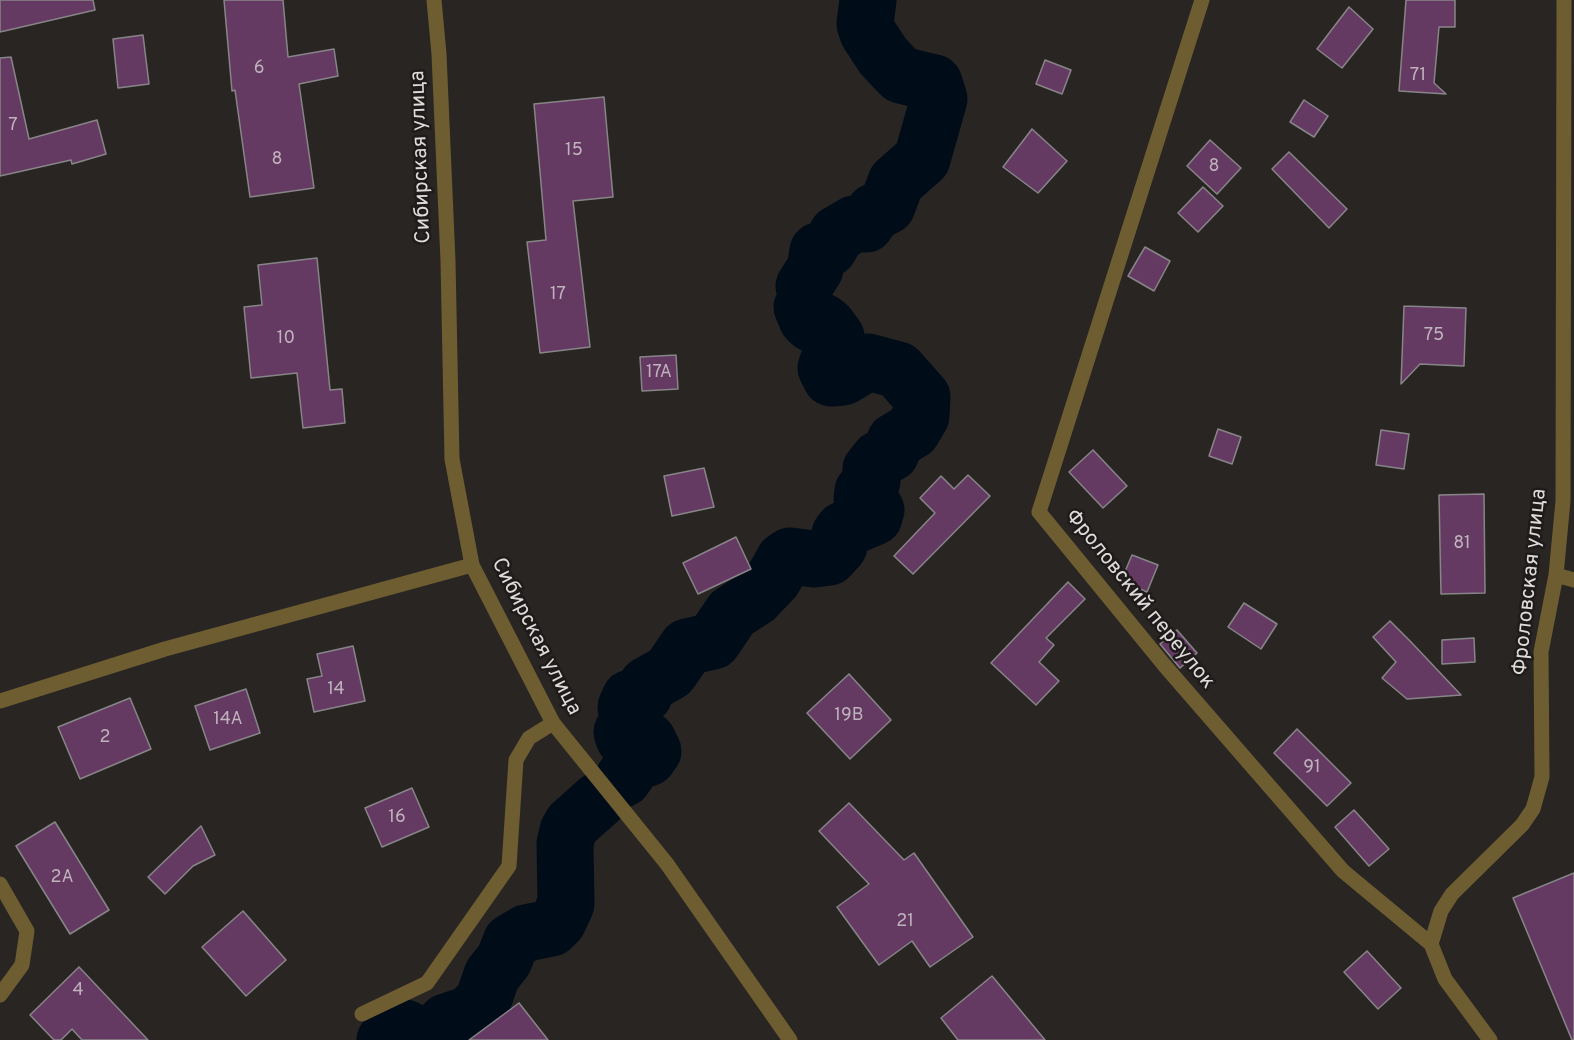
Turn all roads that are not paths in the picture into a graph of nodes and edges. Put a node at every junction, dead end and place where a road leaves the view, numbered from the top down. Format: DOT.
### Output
graph roads {
  1 [pos="434,0"];
  2 [pos="1203,0"];
  3 [pos="1564,0"];
  4 [pos="472,565"];
  5 [pos="1556,575"];
  6 [pos="1574,579"];
  7 [pos="0,701"];
  8 [pos="553,723"];
  9 [pos="0,884"];
  10 [pos="1431,944"];
  11 [pos="0,995"];
  12 [pos="362,1014"];
  13 [pos="790,1040"];
  14 [pos="1490,1040"];
  1 -- 4 [label="street, Сибирская улица"];
  2 -- 10 [label="street, Фроловский переулок"];
  3 -- 5 [label="street, Фроловская улица"];
  4 -- 7 [label="street"];
  4 -- 8 [label="street, Сибирская улица"];
  5 -- 6 [label="street"];
  5 -- 10 [label="street, Фроловская улица"];
  8 -- 12 [label="street"];
  8 -- 13 [label="street, Сибирская улица"];
  9 -- 11 [label="street"];
  10 -- 14 [label="street"];
}
